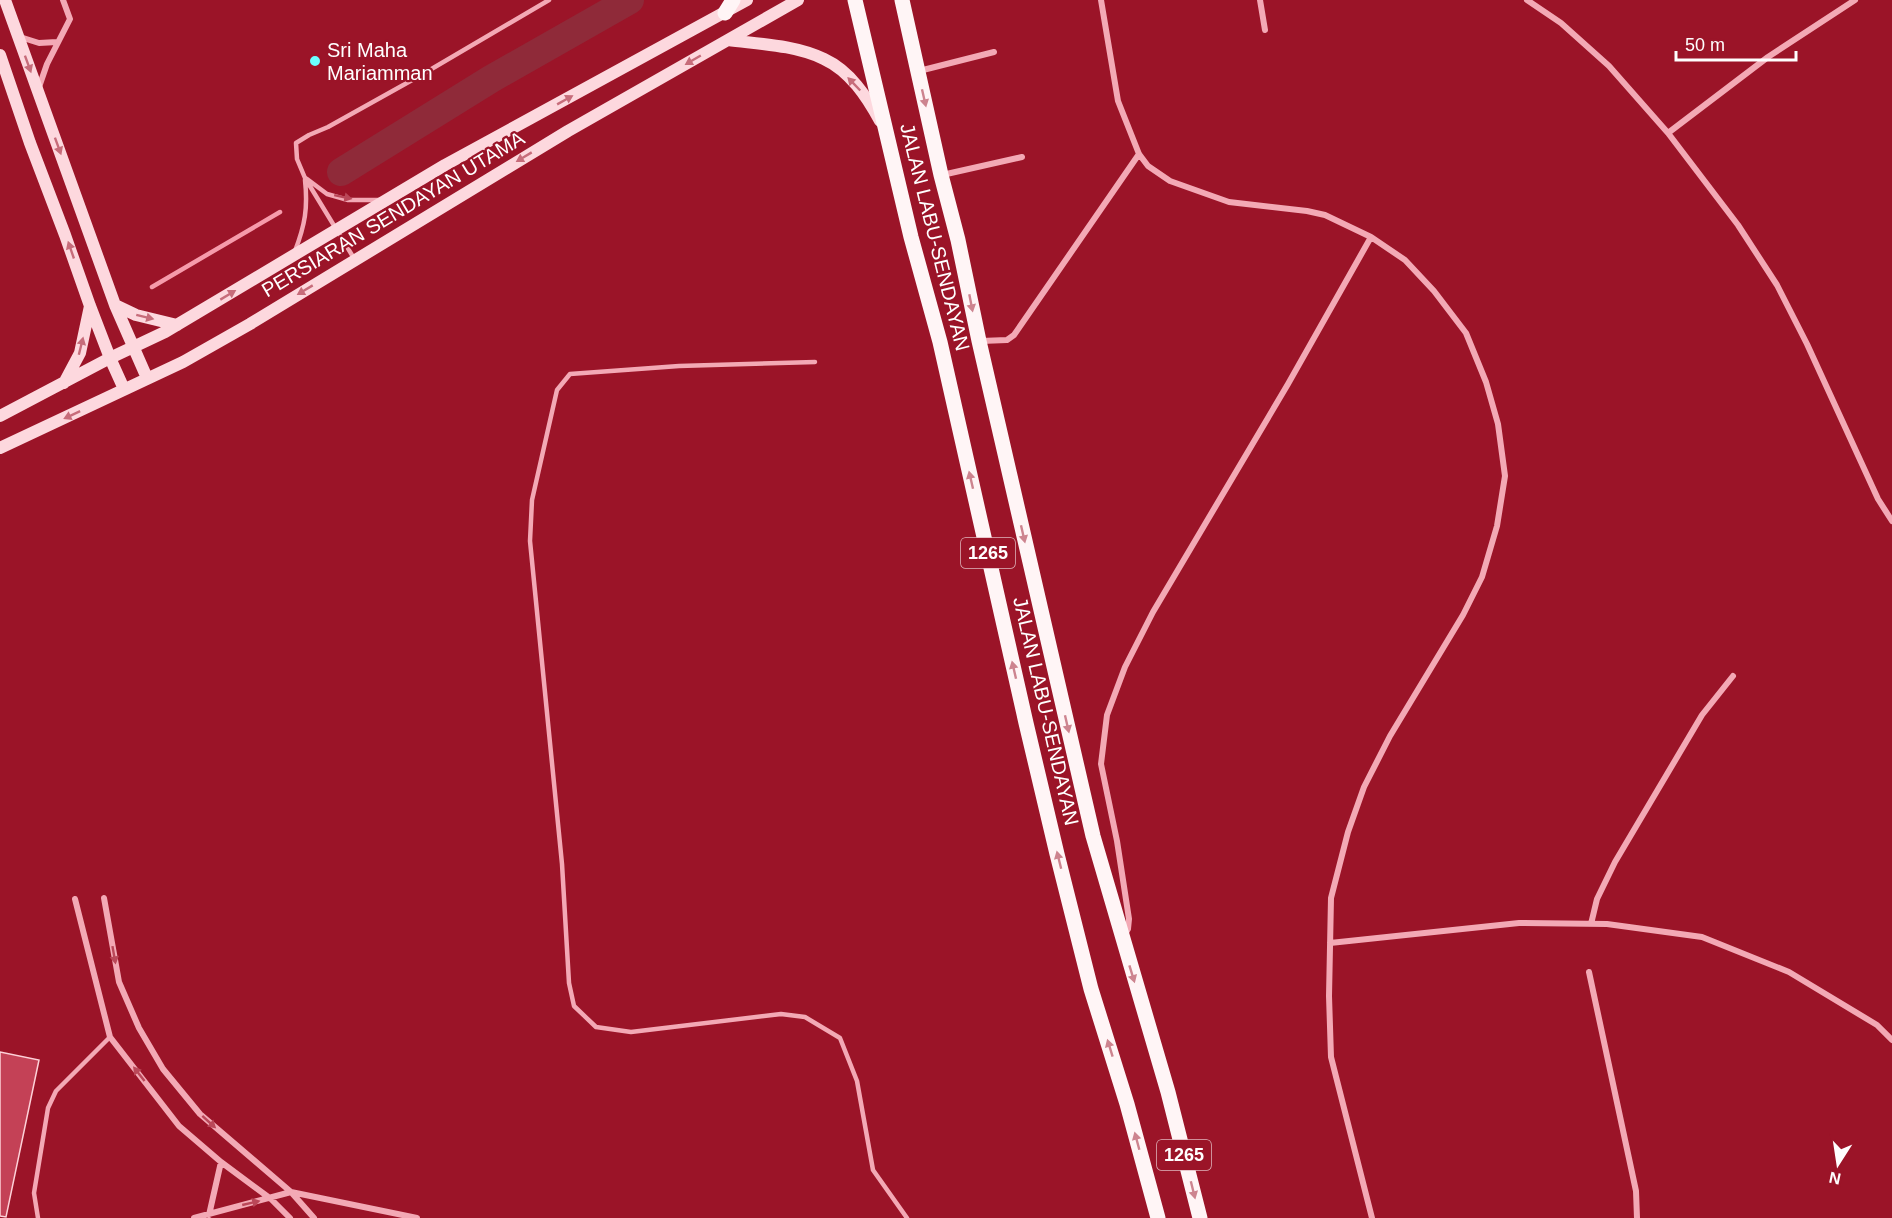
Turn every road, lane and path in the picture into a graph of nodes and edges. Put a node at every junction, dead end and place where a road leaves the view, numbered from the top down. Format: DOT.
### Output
graph roads {
  1 [pos="5,0"];
  2 [pos="63,0"];
  3 [pos="549,0"];
  4 [pos="747,0"];
  5 [pos="798,0"];
  6 [pos="855,0"];
  7 [pos="902,0"];
  8 [pos="1101,0"];
  9 [pos="1260,0"];
  10 [pos="1527,0"];
  11 [pos="1855,0"];
  12 [pos="729,6"];
  13 [pos="1265,30"];
  14 [pos="19,37"];
  15 [pos="728,40"];
  16 [pos="57,42"];
  17 [pos="994,52"];
  18 [pos="0,55"];
  19 [pos="918,71"];
  20 [pos="38,91"];
  21 [pos="887,132"];
  22 [pos="1668,133"];
  23 [pos="1139,154"];
  24 [pos="1023,157"];
  25 [pos="942,175"];
  26 [pos="305,178"];
  27 [pos="386,200"];
  28 [pos="336,230"];
  29 [pos="1371,237"];
  30 [pos="294,256"];
  31 [pos="355,260"];
  32 [pos="115,305"];
  33 [pos="90,306"];
  34 [pos="177,325"];
  35 [pos="979,341"];
  36 [pos="132,347"];
  37 [pos="110,358"];
  38 [pos="815,362"];
  39 [pos="147,378"];
  40 [pos="64,383"];
  41 [pos="124,389"];
  42 [pos="0,416"];
  43 [pos="0,448"];
  44 [pos="1892,521"];
  45 [pos="1733,676"];
  46 [pos="104,897"];
  47 [pos="75,899"];
  48 [pos="1591,924"];
  49 [pos="1122,938"];
  50 [pos="1330,943"];
  51 [pos="1589,972"];
  52 [pos="110,1037"];
  53 [pos="1892,1040"];
  54 [pos="221,1162"];
  55 [pos="291,1192"];
  56 [pos="271,1198"];
  57 [pos="209,1215"];
  58 [pos="38,1218"];
  59 [pos="194,1218"];
  60 [pos="290,1218"];
  61 [pos="314,1218"];
  62 [pos="417,1218"];
  63 [pos="907,1218"];
  64 [pos="1158,1218"];
  65 [pos="1200,1218"];
  66 [pos="1372,1218"];
  67 [pos="1638,1218"];
  1 -- 14 [label="main road"];
  2 -- 16 [label="street"];
  3 -- 26 [label="lane"];
  4 -- 12 [label="main road, PERSIARAN SENDAYAN UTAMA"];
  5 -- 15 [label="main road, PERSIARAN SENDAYAN UTAMA"];
  6 -- 21 [label="main road, JALAN LABU-SENDAYAN / 1265"];
  7 -- 19 [label="main road, JALAN LABU-SENDAYAN / 1265"];
  8 -- 23 [label="street"];
  9 -- 13 [label="street"];
  10 -- 22 [label="street"];
  11 -- 22 [label="street"];
  27 -- 12 [label="main road, PERSIARAN SENDAYAN UTAMA, one-way"];
  14 -- 16 [label="street"];
  14 -- 20 [label="main road, one-way"];
  21 -- 15 [label="main road, one-way"];
  15 -- 31 [label="main road, PERSIARAN SENDAYAN UTAMA, one-way"];
  16 -- 20 [label="street"];
  17 -- 19 [label="street"];
  33 -- 18 [label="main road, one-way"];
  19 -- 25 [label="main road, JALAN LABU-SENDAYAN / 1265, one-way"];
  20 -- 32 [label="main road, one-way"];
  64 -- 21 [label="main road, JALAN LABU-SENDAYAN / 1265, one-way"];
  22 -- 44 [label="street"];
  23 -- 29 [label="street"];
  23 -- 35 [label="street"];
  24 -- 25 [label="street"];
  25 -- 35 [label="main road, JALAN LABU-SENDAYAN / 1265, one-way"];
  26 -- 27 [label="lane, one-way"];
  26 -- 28 [label="lane"];
  26 -- 30 [label="lane"];
  27 -- 28 [label="main road, PERSIARAN SENDAYAN UTAMA"];
  28 -- 30 [label="main road, PERSIARAN SENDAYAN UTAMA"];
  28 -- 31 [label="lane"];
  29 -- 49 [label="street"];
  29 -- 50 [label="street"];
  34 -- 30 [label="main road, PERSIARAN SENDAYAN UTAMA, one-way"];
  31 -- 39 [label="main road, PERSIARAN SENDAYAN UTAMA, one-way"];
  32 -- 34 [label="main road, one-way"];
  32 -- 36 [label="main road"];
  33 -- 37 [label="main road"];
  40 -- 33 [label="main road, one-way"];
  34 -- 36 [label="main road, PERSIARAN SENDAYAN UTAMA"];
  35 -- 49 [label="main road, JALAN LABU-SENDAYAN / 1265, one-way"];
  36 -- 37 [label="main road, PERSIARAN SENDAYAN UTAMA"];
  36 -- 39 [label="main road"];
  37 -- 40 [label="main road, PERSIARAN SENDAYAN UTAMA"];
  37 -- 41 [label="main road"];
  38 -- 63 [label="lane"];
  39 -- 41 [label="main road, PERSIARAN SENDAYAN UTAMA"];
  40 -- 42 [label="main road, PERSIARAN SENDAYAN UTAMA"];
  41 -- 43 [label="main road, PERSIARAN SENDAYAN UTAMA, one-way"];
  45 -- 48 [label="street"];
  46 -- 55 [label="street, one-way"];
  47 -- 52 [label="street"];
  48 -- 50 [label="street"];
  48 -- 53 [label="street"];
  49 -- 65 [label="main road, JALAN LABU-SENDAYAN / 1265, one-way"];
  50 -- 66 [label="street"];
  51 -- 67 [label="street"];
  54 -- 52 [label="street, one-way"];
  52 -- 58 [label="lane"];
  54 -- 56 [label="street"];
  54 -- 57 [label="street"];
  55 -- 56 [label="street"];
  55 -- 61 [label="street"];
  55 -- 62 [label="street"];
  57 -- 56 [label="street, one-way"];
  56 -- 60 [label="street"];
  57 -- 59 [label="street"];
}
